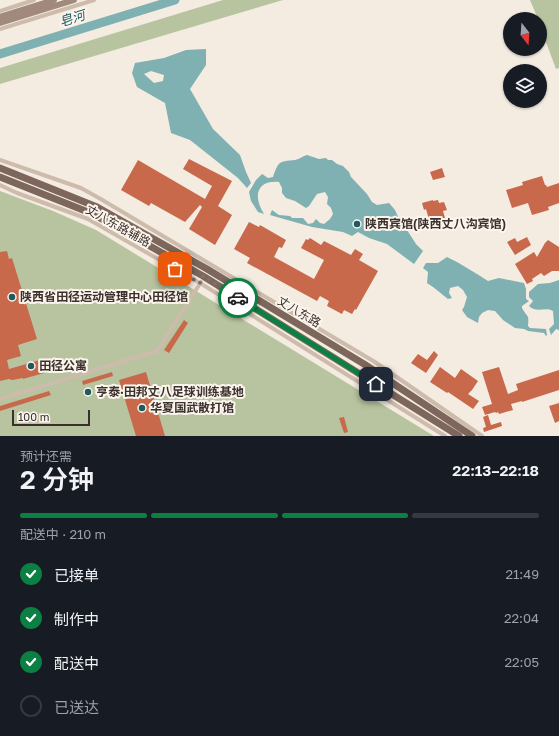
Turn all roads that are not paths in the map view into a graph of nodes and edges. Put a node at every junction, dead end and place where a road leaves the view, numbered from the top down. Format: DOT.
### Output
graph roads {
  1 [pos="34,0"];
  2 [pos="54,0"];
  3 [pos="74,0"];
  4 [pos="94,0"];
  5 [pos="0,10"];
  6 [pos="0,17"];
  7 [pos="0,23"];
  8 [pos="0,29"];
  9 [pos="0,160"];
  10 [pos="0,168"];
  11 [pos="0,177"];
  12 [pos="0,185"];
  13 [pos="208,269"];
  14 [pos="202,280"];
  15 [pos="0,399"];
  16 [pos="457,435"];
  17 [pos="445,436"];
  18 [pos="472,436"];
  19 [pos="482,436"];
  1 -- 5 [label="street"];
  2 -- 6 [label="main road"];
  3 -- 7 [label="main road"];
  4 -- 8 [label="street"];
  9 -- 19 [label="street"];
  10 -- 13 [label="main road, 丈八东路"];
  11 -- 14 [label="main road, 丈八东路"];
  12 -- 14 [label="street, 丈八东路辅路"];
  13 -- 14 [label="street"];
  13 -- 18 [label="main road, 丈八东路"];
  14 -- 15 [label="street"];
  14 -- 16 [label="main road, 丈八东路"];
  14 -- 17 [label="street, 丈八东路辅路"];
}
